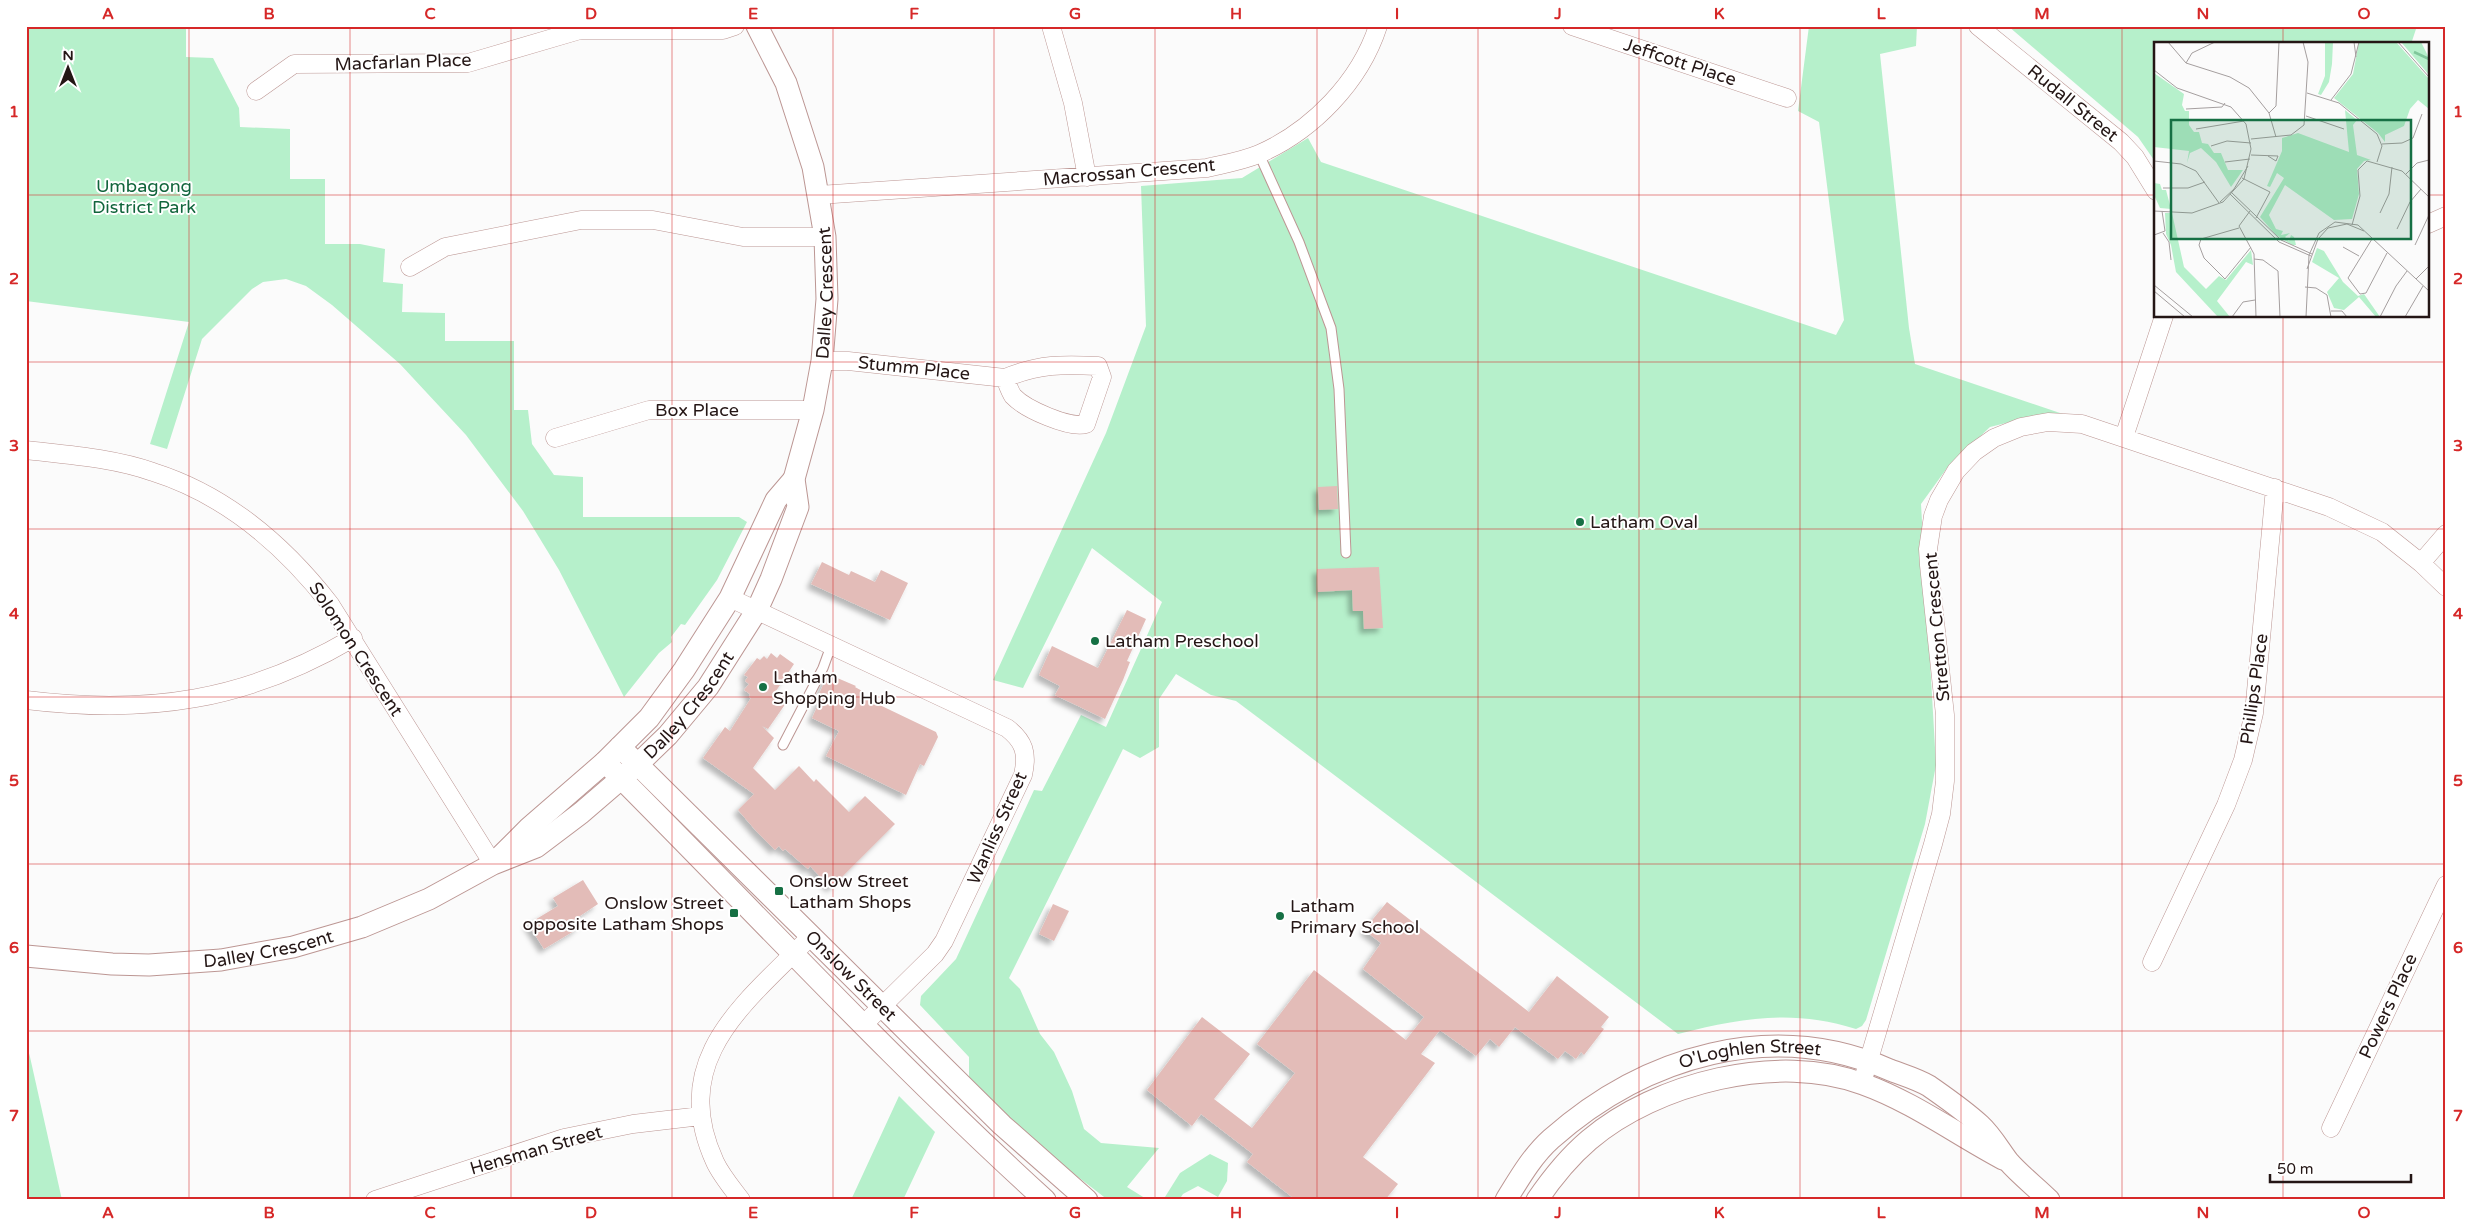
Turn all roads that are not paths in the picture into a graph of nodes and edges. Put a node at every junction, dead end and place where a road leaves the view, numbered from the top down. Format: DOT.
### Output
graph roads {
  1 [pos="735,26"];
  2 [pos="757,26"];
  3 [pos="1051,26"];
  4 [pos="1378,26"];
  5 [pos="1572,26"];
  6 [pos="1978,26"];
  7 [pos="256,91"];
  8 [pos="1787,98"];
  9 [pos="1259,154"];
  10 [pos="1086,177"];
  11 [pos="2154,188"];
  12 [pos="819,195"];
  13 [pos="2446,216"];
  14 [pos="2430,223"];
  15 [pos="825,237"];
  16 [pos="410,267"];
  17 [pos="2163,318"];
  18 [pos="822,360"];
  19 [pos="1005,378"];
  20 [pos="813,410"];
  21 [pos="2124,437"];
  22 [pos="555,438"];
  23 [pos="26,450"];
  24 [pos="794,479"];
  25 [pos="2275,488"];
  26 [pos="2446,534"];
  27 [pos="1346,553"];
  28 [pos="2422,563"];
  29 [pos="2446,587"];
  30 [pos="730,598"];
  31 [pos="757,610"];
  32 [pos="353,638"];
  33 [pos="831,646"];
  34 [pos="26,700"];
  35 [pos="783,745"];
  36 [pos="613,754"];
  37 [pos="638,764"];
  38 [pos="622,778"];
  39 [pos="730,855"];
  40 [pos="493,864"];
  41 [pos="714,871"];
  42 [pos="2446,885"];
  43 [pos="811,936"];
  44 [pos="794,953"];
  45 [pos="26,956"];
  46 [pos="2152,962"];
  47 [pos="882,1006"];
  48 [pos="864,1024"];
  49 [pos="1870,1061"];
  50 [pos="1862,1083"];
  51 [pos="701,1116"];
  52 [pos="2331,1128"];
  53 [pos="2010,1162"];
  54 [pos="375,1200"];
  55 [pos="741,1200"];
  56 [pos="1045,1200"];
  57 [pos="1087,1200"];
  58 [pos="1506,1200"];
  59 [pos="1537,1200"];
  60 [pos="2049,1200"];
  1 -- 7 [label="street, Macfarlan Place"];
  2 -- 12 [label="street, Dalley Crescent"];
  3 -- 10 [label="street"];
  4 -- 9 [label="street, Macrossan Crescent"];
  5 -- 8 [label="street, Jeffcott Place"];
  6 -- 11 [label="street, Rudall Street"];
  9 -- 10 [label="street, Macrossan Crescent"];
  9 -- 27 [label="lane"];
  10 -- 12 [label="street, Macrossan Crescent"];
  12 -- 15 [label="street, Dalley Crescent"];
  13 -- 14 [label="street"];
  15 -- 16 [label="street"];
  15 -- 18 [label="street, Dalley Crescent"];
  17 -- 21 [label="street"];
  18 -- 19 [label="street, Stumm Place"];
  18 -- 20 [label="street, Dalley Crescent"];
  19 -- 19 [label="street, Stumm Place"];
  20 -- 22 [label="street, Box Place"];
  20 -- 24 [label="street, Dalley Crescent"];
  21 -- 25 [label="street, Stretton Crescent"];
  21 -- 49 [label="street, Stretton Crescent"];
  23 -- 32 [label="street, Solomon Crescent"];
  24 -- 30 [label="street, Dalley Crescent"];
  24 -- 31 [label="street, Dalley Crescent"];
  25 -- 28 [label="street, Stretton Crescent"];
  25 -- 46 [label="street, Phillips Place"];
  26 -- 28 [label="street"];
  28 -- 29 [label="street, Stretton Crescent"];
  30 -- 31 [label="street, Wanliss Street"];
  30 -- 36 [label="street, Dalley Crescent"];
  31 -- 33 [label="street, Wanliss Street"];
  31 -- 37 [label="street, Dalley Crescent"];
  32 -- 34 [label="street"];
  32 -- 40 [label="street, Solomon Crescent"];
  33 -- 35 [label="lane"];
  33 -- 47 [label="street, Wanliss Street"];
  36 -- 37 [label="street, Onslow Street"];
  36 -- 38 [label="street, Onslow Street"];
  36 -- 40 [label="street, Dalley Crescent"];
  37 -- 38 [label="street, Dalley Crescent"];
  37 -- 39 [label="street, Onslow Street"];
  38 -- 40 [label="street, Dalley Crescent"];
  38 -- 41 [label="street, Onslow Street"];
  39 -- 41 [label="street"];
  39 -- 43 [label="street, Onslow Street"];
  40 -- 45 [label="street, Dalley Crescent"];
  41 -- 44 [label="street, Onslow Street"];
  42 -- 52 [label="street, Powers Place"];
  43 -- 44 [label="street"];
  43 -- 47 [label="street, Onslow Street"];
  44 -- 48 [label="street, Onslow Street"];
  44 -- 51 [label="street"];
  47 -- 48 [label="street, Wanliss Street"];
  47 -- 57 [label="street, Onslow Street"];
  48 -- 56 [label="street, Onslow Street"];
  49 -- 50 [label="street, Stretton Crescent"];
  49 -- 53 [label="street, O'Loghlen Street"];
  49 -- 58 [label="street, O'Loghlen Street"];
  50 -- 53 [label="street, O'Loghlen Street"];
  50 -- 59 [label="street, O'Loghlen Street"];
  51 -- 54 [label="street, Hensman Street"];
  51 -- 55 [label="street"];
  53 -- 60 [label="street, O'Loghlen Street"];
}
